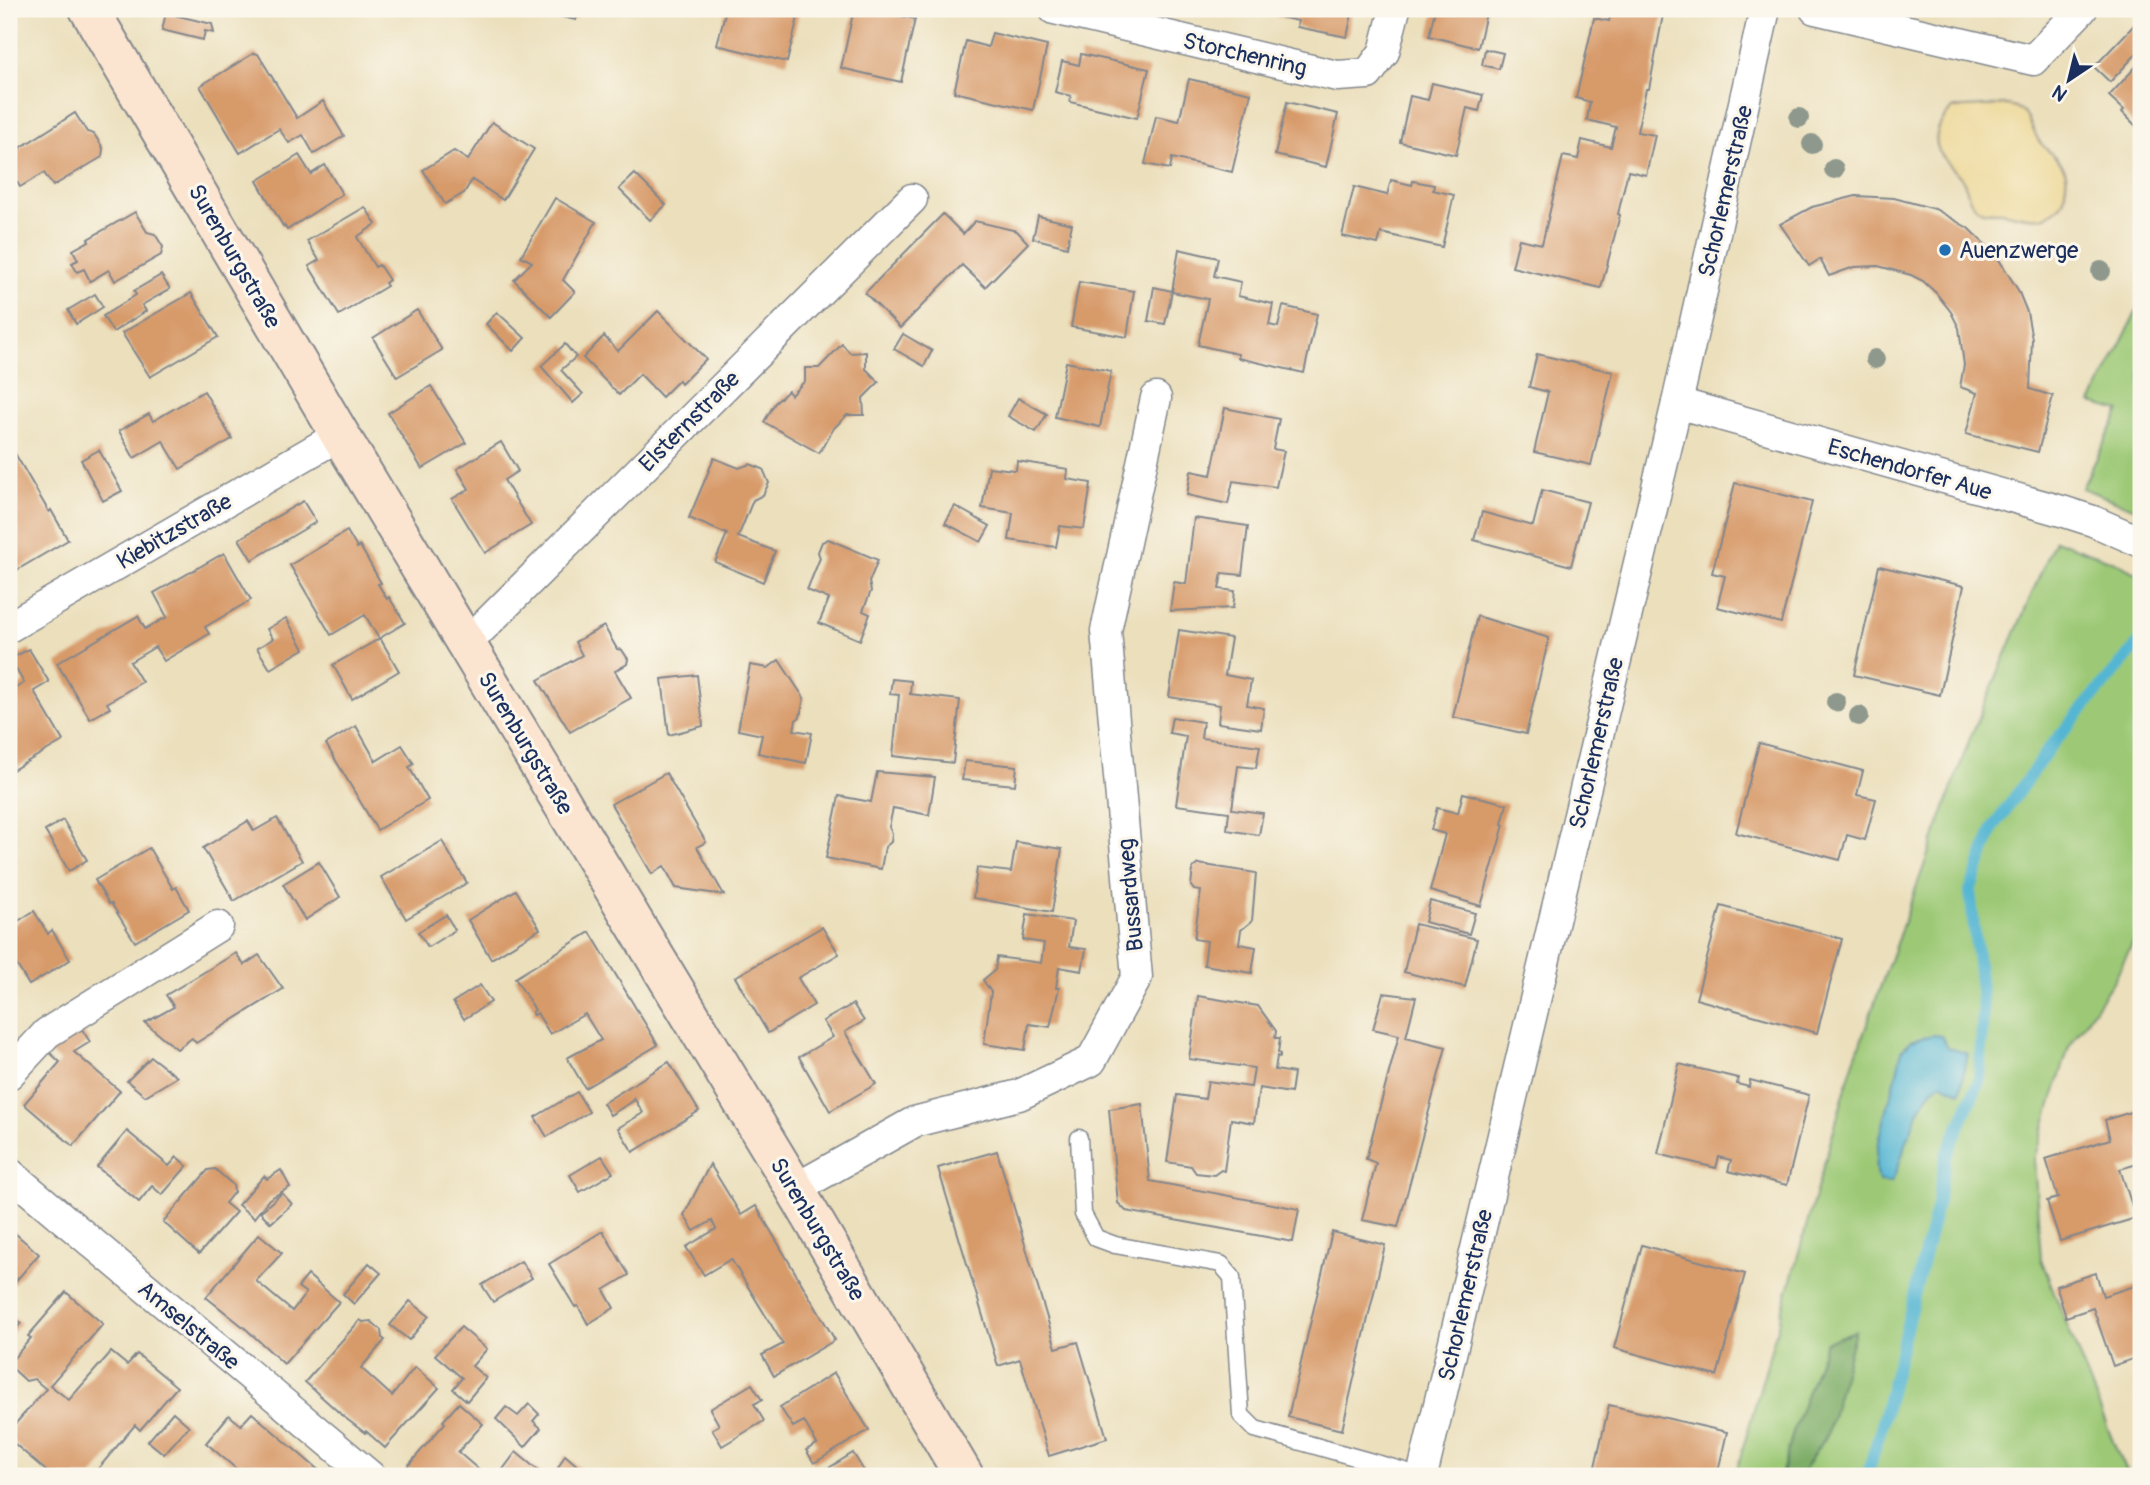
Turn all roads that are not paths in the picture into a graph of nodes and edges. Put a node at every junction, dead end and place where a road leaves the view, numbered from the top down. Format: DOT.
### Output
graph roads {
  1 [pos="89,9"];
  2 [pos="1054,9"];
  3 [pos="1395,9"];
  4 [pos="1765,9"];
  5 [pos="1815,9"];
  6 [pos="2082,9"];
  7 [pos="912,199"];
  8 [pos="1156,398"];
  9 [pos="1677,403"];
  10 [pos="340,435"];
  11 [pos="2141,542"];
  12 [pos="9,627"];
  13 [pos="467,643"];
  14 [pos="218,926"];
  15 [pos="9,1074"];
  16 [pos="1079,1138"];
  17 [pos="9,1173"];
  18 [pos="795,1189"];
  19 [pos="370,1476"];
  20 [pos="964,1476"];
  21 [pos="1422,1476"];
  1 -- 10 [label="street, Surenburgstraße"];
  2 -- 3 [label="street, Storchenring"];
  4 -- 9 [label="street, Schorlemerstraße"];
  5 -- 6 [label="street"];
  7 -- 13 [label="street, Elsternstraße"];
  8 -- 18 [label="street, Bussardweg"];
  9 -- 11 [label="street, Eschendorfer Aue"];
  9 -- 21 [label="street, Schorlemerstraße"];
  10 -- 12 [label="street, Kiebitzstraße"];
  10 -- 13 [label="street, Surenburgstraße"];
  13 -- 18 [label="street, Surenburgstraße"];
  14 -- 15 [label="street"];
  16 -- 21 [label="lane"];
  17 -- 19 [label="street, Amselstraße"];
  18 -- 20 [label="street, Surenburgstraße"];
}
